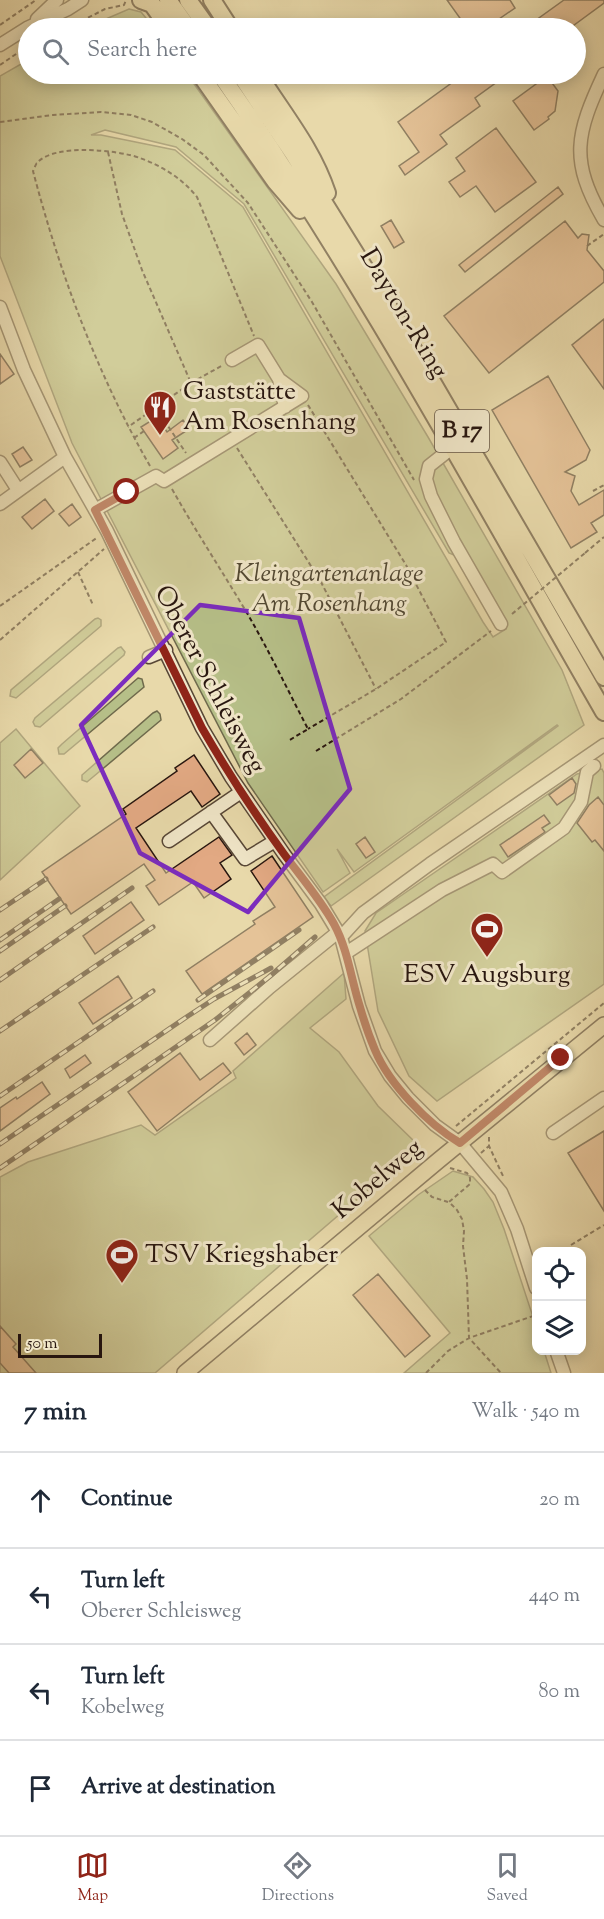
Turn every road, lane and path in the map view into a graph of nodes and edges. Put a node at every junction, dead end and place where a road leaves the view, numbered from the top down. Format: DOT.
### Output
graph roads {
  1 [pos="36,0"];
  2 [pos="57,0"];
  3 [pos="82,0"];
  4 [pos="126,0"];
  5 [pos="188,0"];
  6 [pos="212,0"];
  7 [pos="153,1"];
  8 [pos="38,18"];
  9 [pos="49,18"];
  10 [pos="87,18"];
  11 [pos="163,18"];
  12 [pos="175,18"];
  13 [pos="201,18"];
  14 [pos="224,18"];
  15 [pos="0,24"];
  16 [pos="18,34"];
  17 [pos="0,45"];
  18 [pos="18,53"];
  19 [pos="0,65"];
  20 [pos="604,74"];
  21 [pos="207,84"];
  22 [pos="227,84"];
  23 [pos="247,84"];
  24 [pos="265,84"];
  25 [pos="0,122"];
  26 [pos="108,152"];
  27 [pos="336,220"];
  28 [pos="604,220"];
  29 [pos="604,234"];
  30 [pos="327,236"];
  31 [pos="587,246"];
  32 [pos="0,307"];
  33 [pos="258,345"];
  34 [pos="232,360"];
  35 [pos="279,379"];
  36 [pos="191,383"];
  37 [pos="302,396"];
  38 [pos="285,407"];
  39 [pos="156,408"];
  40 [pos="128,428"];
  41 [pos="144,431"];
  42 [pos="134,438"];
  43 [pos="232,440"];
  44 [pos="453,447"];
  45 [pos="65,457"];
  46 [pos="0,462"];
  47 [pos="192,463"];
  48 [pos="160,478"];
  49 [pos="415,482"];
  50 [pos="604,485"];
  51 [pos="18,490"];
  52 [pos="593,491"];
  53 [pos="0,504"];
  54 [pos="95,510"];
  55 [pos="109,537"];
  56 [pos="604,537"];
  57 [pos="78,572"];
  58 [pos="93,605"];
  59 [pos="0,606"];
  60 [pos="512,614"];
  61 [pos="501,624"];
  62 [pos="0,640"];
  63 [pos="166,650"];
  64 [pos="148,657"];
  65 [pos="604,677"];
  66 [pos="376,689"];
  67 [pos="604,712"];
  68 [pos="308,729"];
  69 [pos="288,741"];
  70 [pos="604,745"];
  71 [pos="316,751"];
  72 [pos="591,761"];
  73 [pos="241,792"];
  74 [pos="212,812"];
  75 [pos="169,841"];
  76 [pos="275,841"];
  77 [pos="339,934"];
  78 [pos="346,953"];
  79 [pos="604,1003"];
  80 [pos="604,1025"];
  81 [pos="210,1040"];
  82 [pos="604,1098"];
  83 [pos="553,1134"];
  84 [pos="446,1135"];
  85 [pos="460,1143"];
  86 [pos="450,1168"];
  87 [pos="423,1187"];
  88 [pos="449,1202"];
  89 [pos="604,1225"];
  90 [pos="571,1245"];
  91 [pos="532,1273"];
  92 [pos="532,1317"];
  93 [pos="469,1338"];
  94 [pos="558,1355"];
  95 [pos="185,1373"];
  96 [pos="426,1373"];
  97 [pos="501,1373"];
  98 [pos="564,1373"];
  1 -- 15 [label="path"];
  2 -- 8 [label="street"];
  3 -- 9 [label="street"];
  4 -- 10 [label="path"];
  5 -- 13 [label="highway"];
  6 -- 14 [label="highway"];
  7 -- 11 [label="highway"];
  7 -- 12 [label="highway"];
  16 -- 17 [label="street"];
  18 -- 19 [label="path"];
  20 -- 28 [label="street"];
  21 -- 30 [label="highway"];
  22 -- 30 [label="highway, Dayton-Ring / B 17"];
  23 -- 27 [label="highway, Dayton-Ring / B 17"];
  24 -- 27 [label="highway"];
  25 -- 49 [label="path"];
  26 -- 33 [label="path"];
  26 -- 36 [label="path"];
  26 -- 40 [label="path"];
  27 -- 65 [label="highway, Dayton-Ring / B 17"];
  29 -- 31 [label="path"];
  30 -- 44 [label="highway, Dayton-Ring / B 17"];
  32 -- 45 [label="street, Oberer Schleisweg"];
  33 -- 34 [label="street"];
  33 -- 35 [label="street"];
  34 -- 36 [label="path"];
  35 -- 37 [label="street"];
  35 -- 38 [label="street"];
  36 -- 39 [label="path"];
  37 -- 38 [label="street"];
  37 -- 66 [label="path"];
  38 -- 43 [label="street"];
  39 -- 40 [label="path"];
  39 -- 47 [label="path"];
  40 -- 42 [label="path"];
  41 -- 42 [label="path"];
  42 -- 48 [label="path"];
  43 -- 47 [label="street"];
  43 -- 66 [label="path"];
  44 -- 61 [label="street"];
  44 -- 67 [label="highway, Dayton-Ring / B 17"];
  45 -- 51 [label="street"];
  45 -- 54 [label="street, Oberer Schleisweg"];
  46 -- 51 [label="street"];
  47 -- 48 [label="street"];
  48 -- 54 [label="street"];
  48 -- 68 [label="path"];
  50 -- 52 [label="path"];
  51 -- 53 [label="street"];
  54 -- 55 [label="street, Oberer Schleisweg"];
  55 -- 57 [label="path"];
  55 -- 59 [label="path"];
  55 -- 63 [label="street, Oberer Schleisweg"];
  56 -- 60 [label="path, bridge"];
  57 -- 58 [label="path"];
  57 -- 62 [label="path"];
  61 -- 71 [label="path"];
  63 -- 64 [label="street"];
  63 -- 73 [label="street, Oberer Schleisweg"];
  66 -- 68 [label="path"];
  68 -- 69 [label="path"];
  70 -- 72 [label="street"];
  72 -- 77 [label="street"];
  72 -- 78 [label="street"];
  73 -- 74 [label="street"];
  73 -- 76 [label="street, Oberer Schleisweg"];
  74 -- 75 [label="street"];
  74 -- 76 [label="street"];
  76 -- 77 [label="street, Oberer Schleisweg"];
  77 -- 78 [label="street, Oberer Schleisweg"];
  77 -- 81 [label="street"];
  78 -- 84 [label="street, Oberer Schleisweg"];
  79 -- 84 [label="path, Kobelweg"];
  80 -- 85 [label="main road, Kobelweg"];
  82 -- 83 [label="street"];
  84 -- 85 [label="street, Oberer Schleisweg"];
  85 -- 91 [label="street"];
  85 -- 95 [label="main road, Kobelweg"];
  86 -- 88 [label="path"];
  87 -- 88 [label="path"];
  88 -- 93 [label="path"];
  89 -- 90 [label="path"];
  92 -- 93 [label="path"];
  93 -- 96 [label="path"];
  93 -- 97 [label="path"];
  94 -- 98 [label="street"];
}
